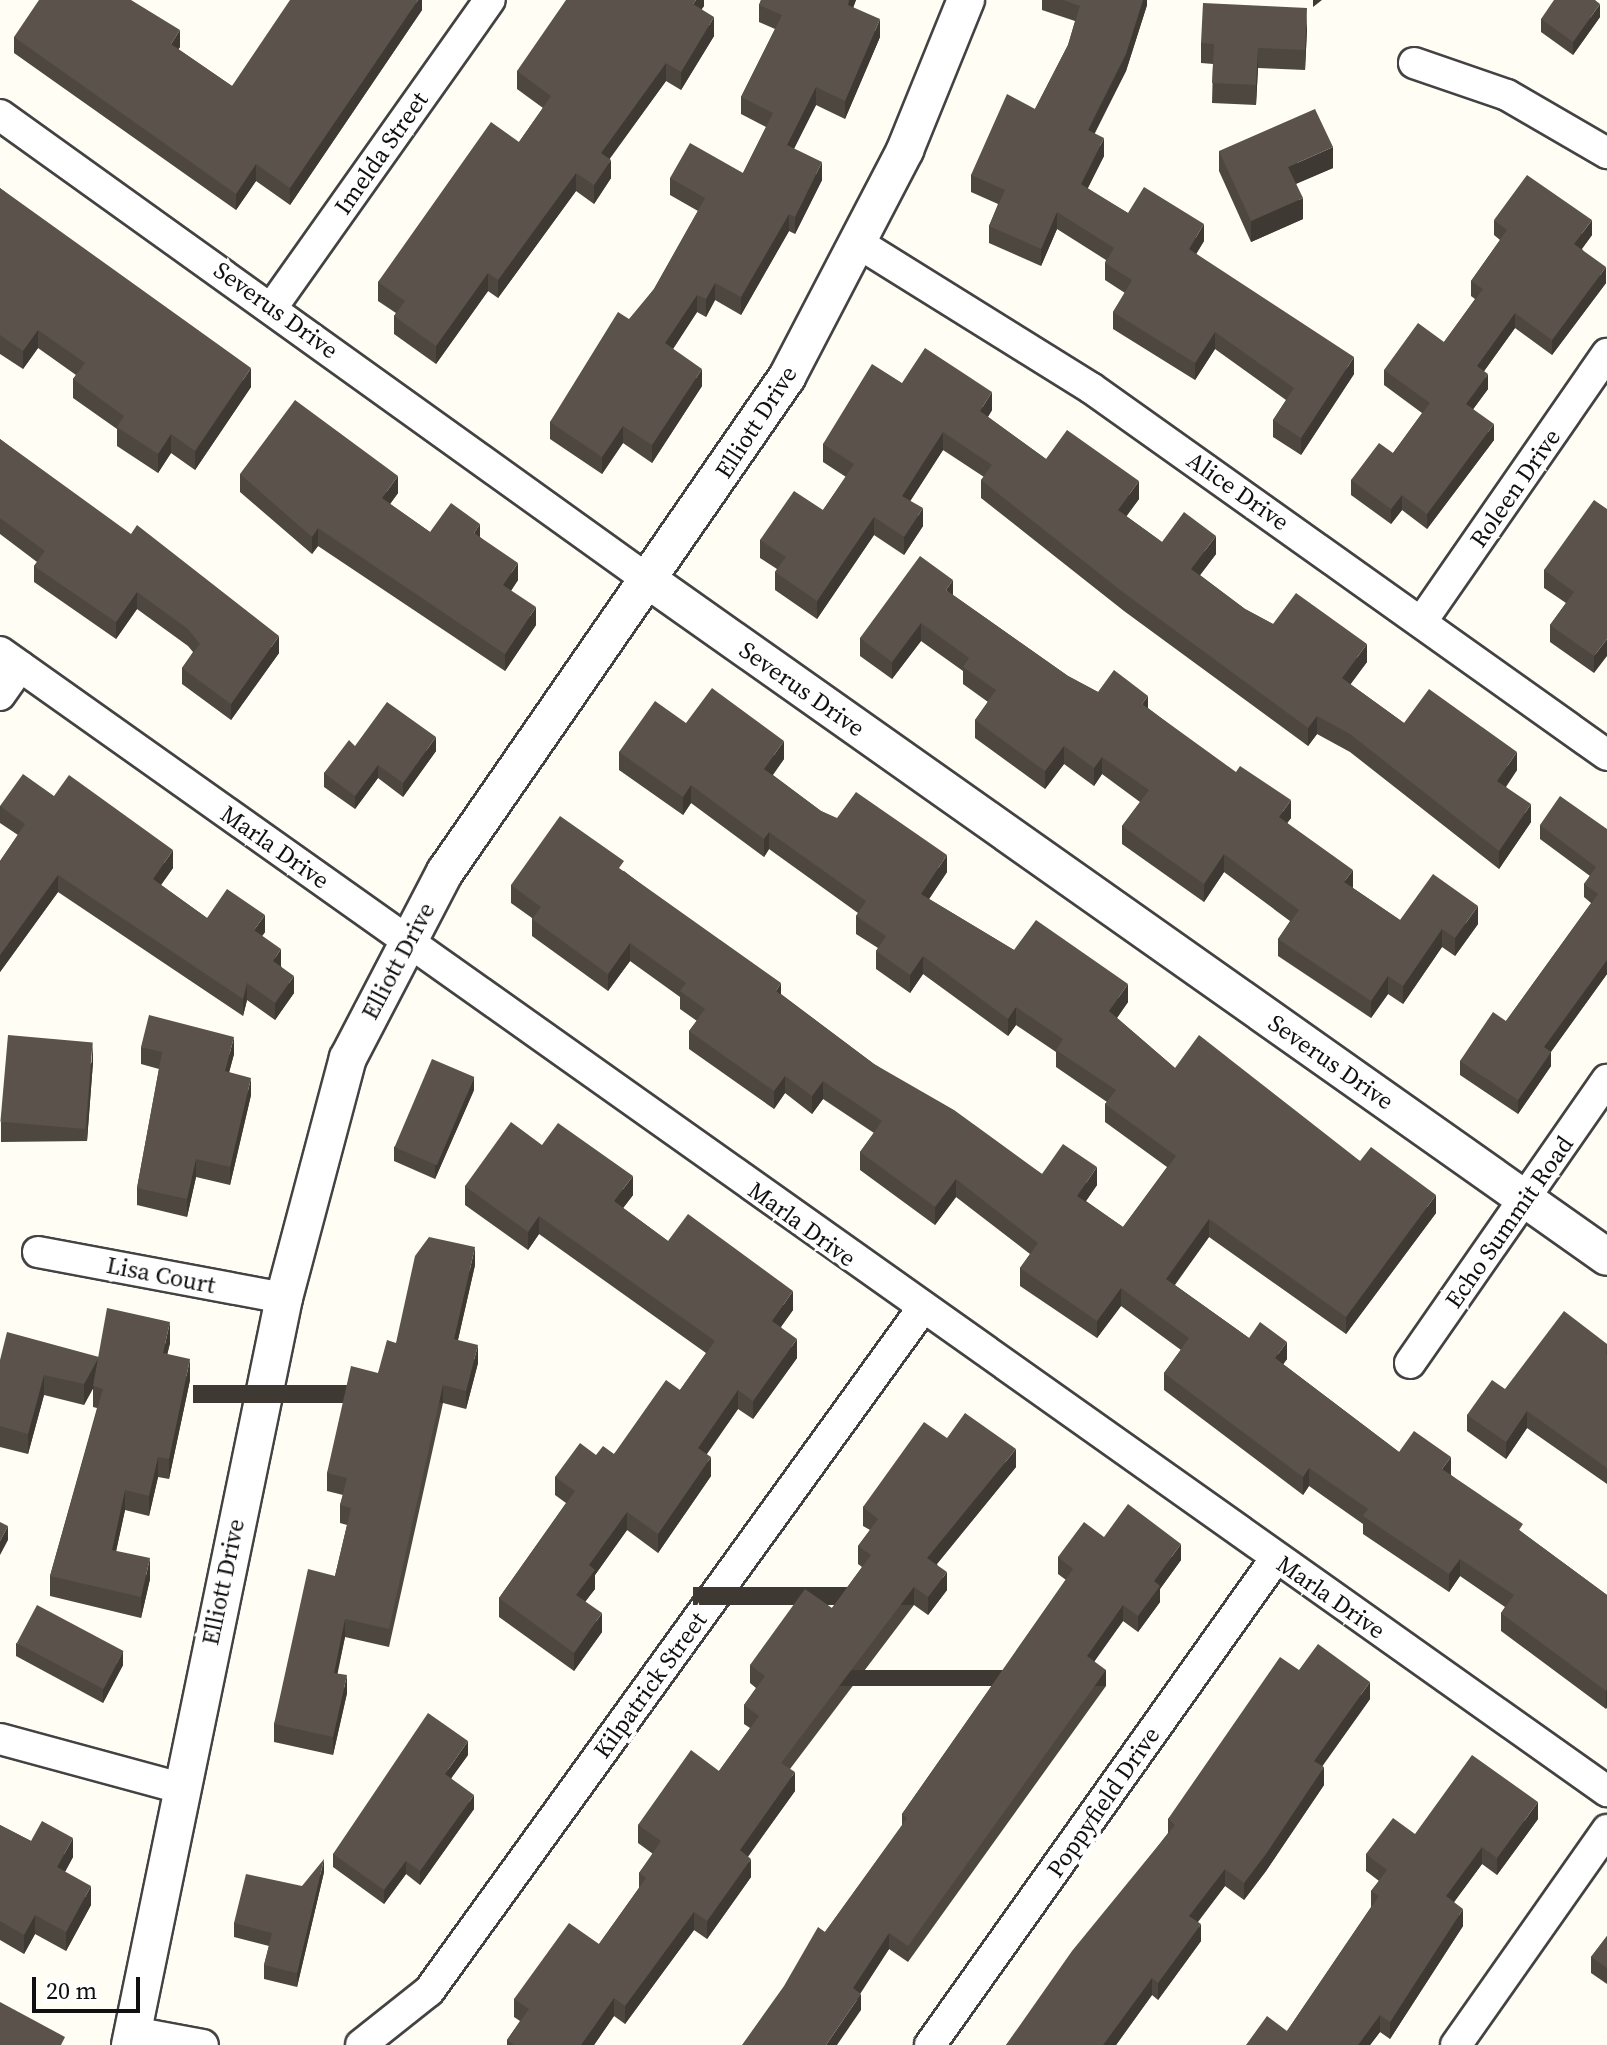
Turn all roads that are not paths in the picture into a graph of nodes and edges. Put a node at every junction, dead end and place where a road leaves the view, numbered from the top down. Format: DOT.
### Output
graph roads {
  1 [pos="490,0"];
  2 [pos="966,0"];
  3 [pos="1414,63"];
  4 [pos="0,115"];
  5 [pos="1607,153"];
  6 [pos="858,243"];
  7 [pos="273,306"];
  8 [pos="1607,354"];
  9 [pos="651,582"];
  10 [pos="1422,621"];
  11 [pos="10,659"];
  12 [pos="0,695"];
  13 [pos="1607,755"];
  14 [pos="405,940"];
  15 [pos="1607,1080"];
  16 [pos="1527,1199"];
  17 [pos="38,1252"];
  18 [pos="1607,1257"];
  19 [pos="284,1298"];
  20 [pos="922,1309"];
  21 [pos="1410,1363"];
  22 [pos="1276,1558"];
  23 [pos="0,1739"];
  24 [pos="180,1788"];
  25 [pos="1607,1791"];
  26 [pos="1607,1830"];
  27 [pos="131,2038"];
  28 [pos="203,2045"];
  29 [pos="361,2045"];
  30 [pos="930,2045"];
  31 [pos="1456,2045"];
  1 -- 7 [label="street, Imelda Street"];
  2 -- 6 [label="street, Elliott Drive"];
  3 -- 5 [label="street"];
  4 -- 7 [label="street, Severus Drive"];
  6 -- 9 [label="street, Elliott Drive"];
  6 -- 10 [label="street, Alice Drive"];
  7 -- 9 [label="street, Severus Drive"];
  8 -- 10 [label="street, Roleen Drive"];
  9 -- 14 [label="street, Elliott Drive"];
  9 -- 16 [label="street, Severus Drive"];
  10 -- 13 [label="street, Alice Drive"];
  11 -- 12 [label="street"];
  11 -- 14 [label="street, Marla Drive"];
  14 -- 19 [label="street, Elliott Drive"];
  14 -- 20 [label="street, Marla Drive"];
  15 -- 16 [label="street, Echo Summit Road"];
  16 -- 18 [label="street, Severus Drive"];
  16 -- 21 [label="street, Echo Summit Road"];
  17 -- 19 [label="street, Lisa Court"];
  19 -- 24 [label="street, Elliott Drive"];
  20 -- 22 [label="street, Marla Drive"];
  20 -- 29 [label="street, Kilpatrick Street"];
  22 -- 25 [label="street, Marla Drive"];
  22 -- 30 [label="street, Poppyfield Drive"];
  23 -- 24 [label="street"];
  24 -- 27 [label="street, Elliott Drive"];
  26 -- 31 [label="street"];
  27 -- 28 [label="street"];
}
